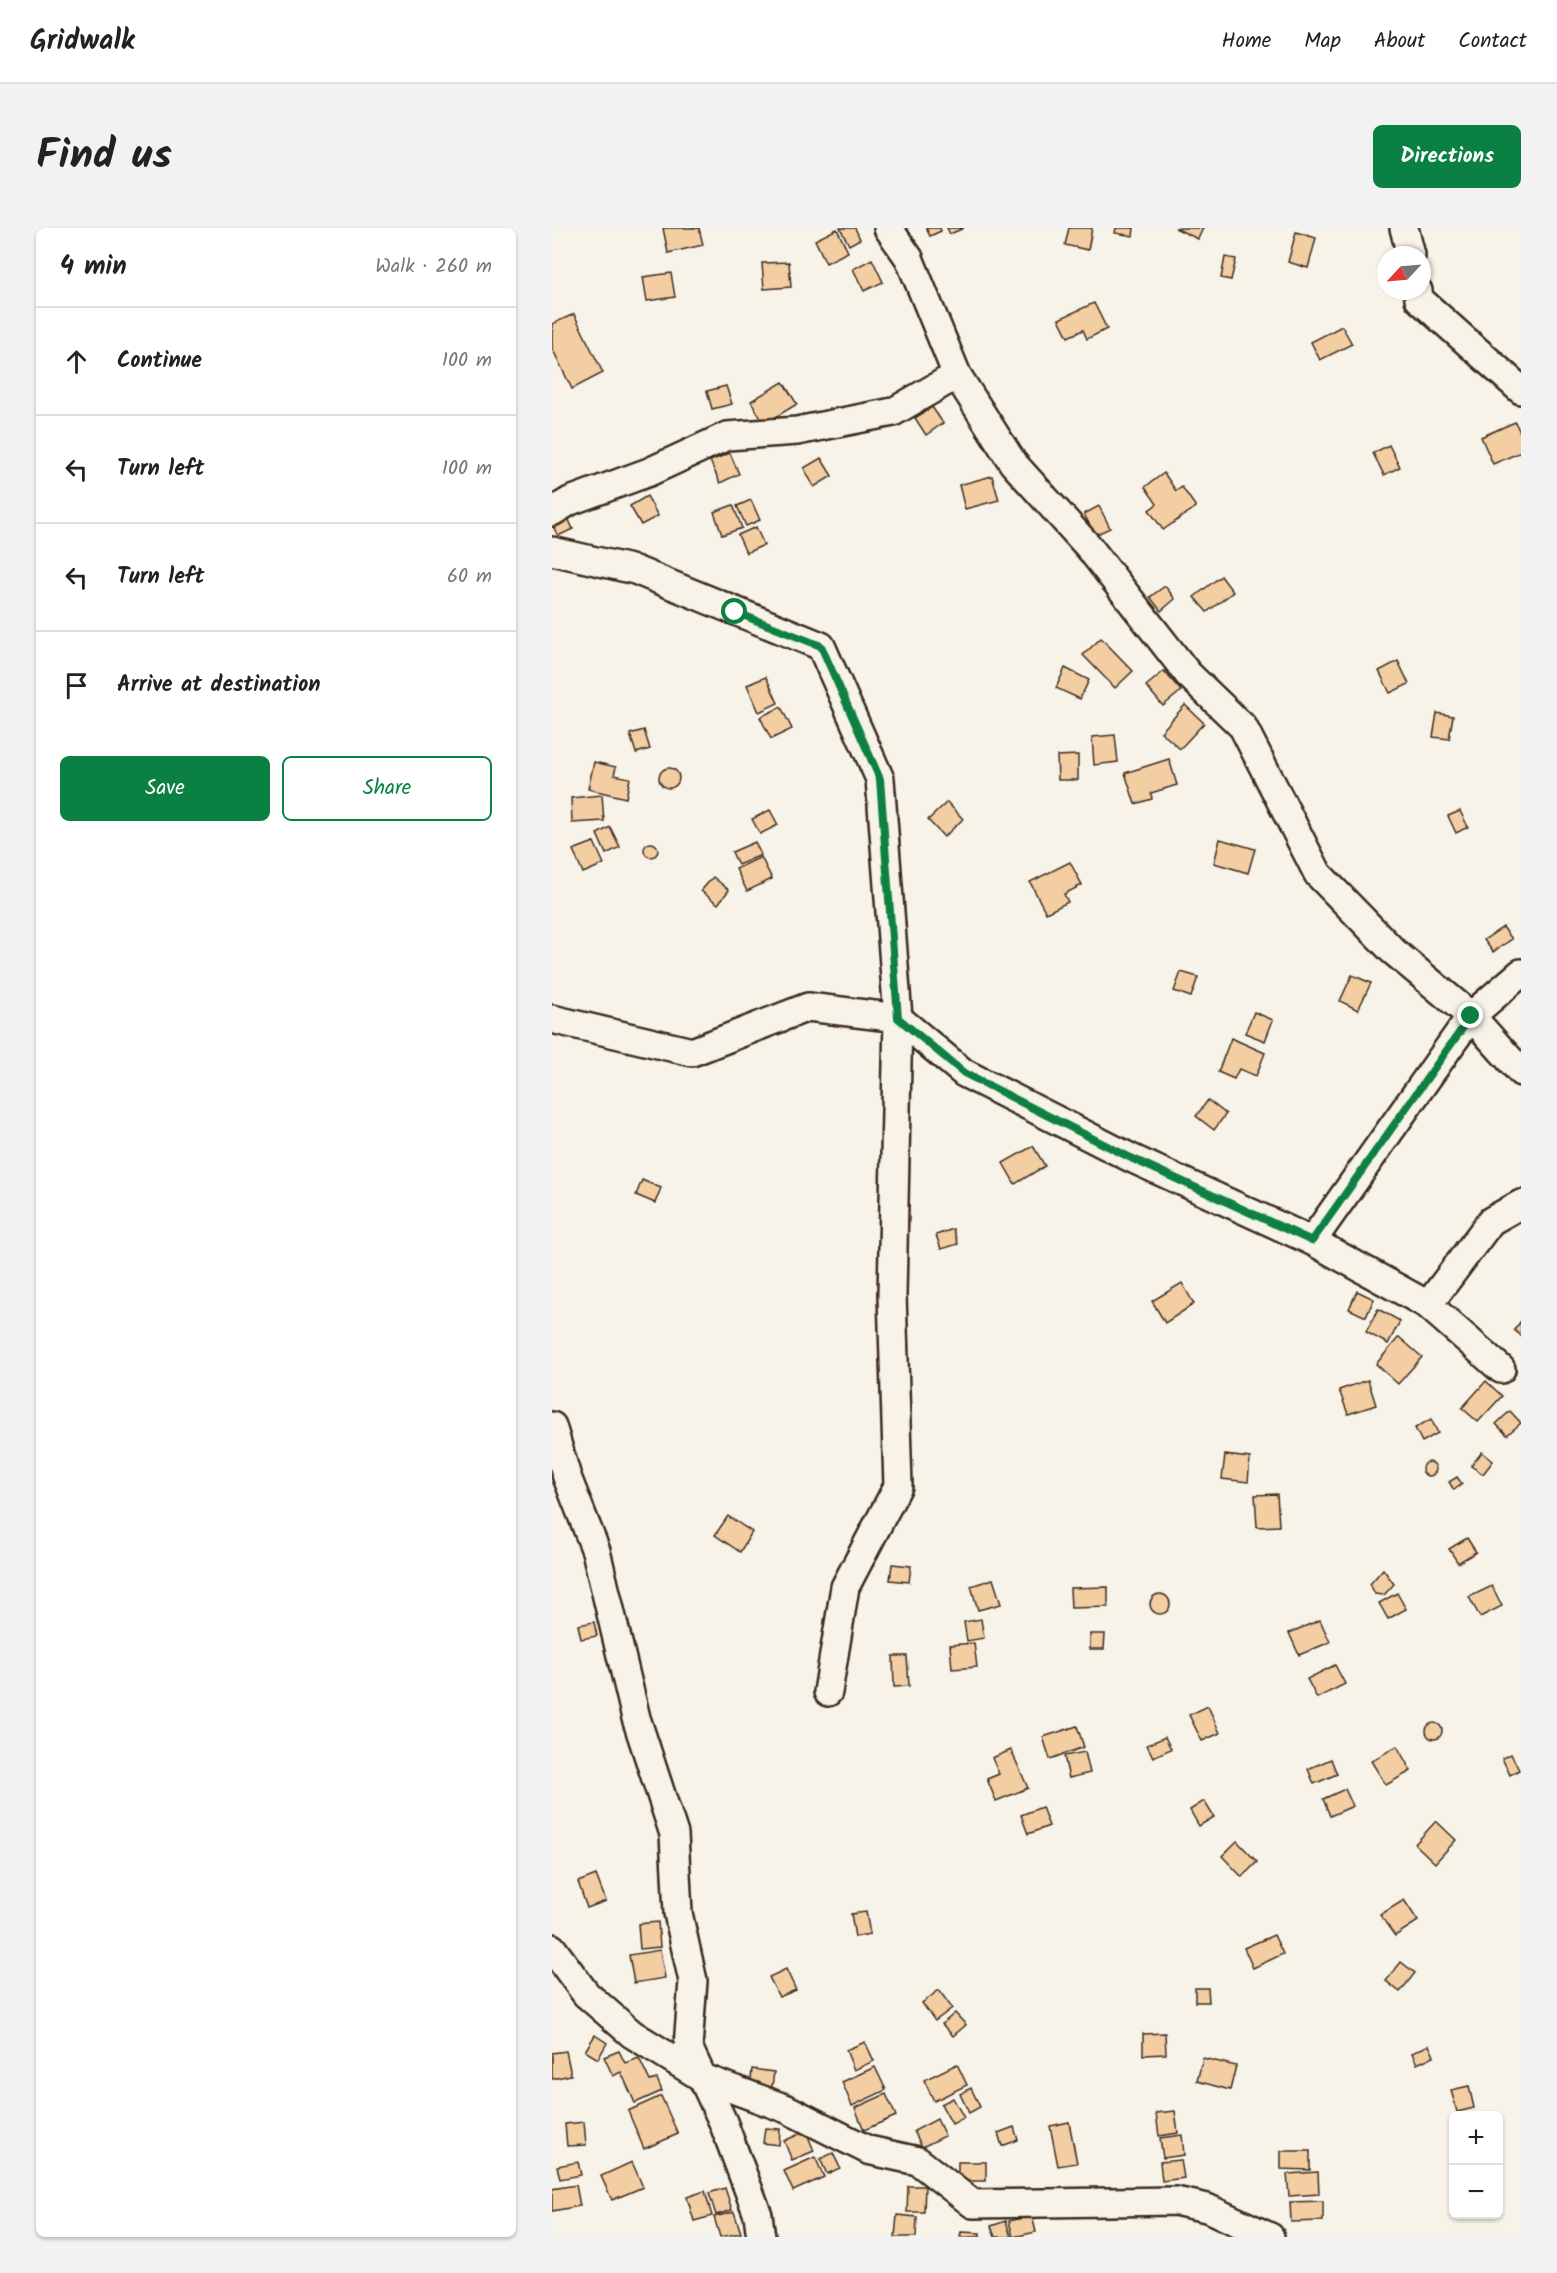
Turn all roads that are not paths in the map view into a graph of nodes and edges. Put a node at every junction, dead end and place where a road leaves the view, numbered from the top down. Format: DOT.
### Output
graph roads {
  1 [pos="888,228"];
  2 [pos="1404,228"];
  3 [pos="1409,246"];
  4 [pos="1420,300"];
  5 [pos="957,375"];
  6 [pos="1521,390"];
  7 [pos="552,512"];
  8 [pos="552,551"];
  9 [pos="1521,973"];
  10 [pos="1471,1016"];
  11 [pos="898,1018"];
  12 [pos="552,1019"];
  13 [pos="1521,1072"];
  14 [pos="1521,1204"];
  15 [pos="1312,1241"];
  16 [pos="1428,1305"];
  17 [pos="1501,1369"];
  18 [pos="552,1426"];
  19 [pos="828,1692"];
  20 [pos="552,1948"];
  21 [pos="703,2078"];
  22 [pos="761,2237"];
  23 [pos="1270,2237"];
  1 -- 5 [label="street"];
  2 -- 3 [label="street"];
  4 -- 6 [label="street"];
  5 -- 7 [label="street"];
  5 -- 10 [label="street"];
  8 -- 11 [label="street"];
  9 -- 10 [label="street"];
  10 -- 13 [label="street"];
  10 -- 15 [label="street"];
  11 -- 12 [label="street"];
  11 -- 15 [label="street"];
  11 -- 19 [label="street"];
  14 -- 16 [label="street"];
  15 -- 16 [label="street"];
  16 -- 17 [label="street"];
  18 -- 21 [label="street"];
  20 -- 21 [label="street"];
  21 -- 22 [label="street"];
  21 -- 23 [label="street"];
}
